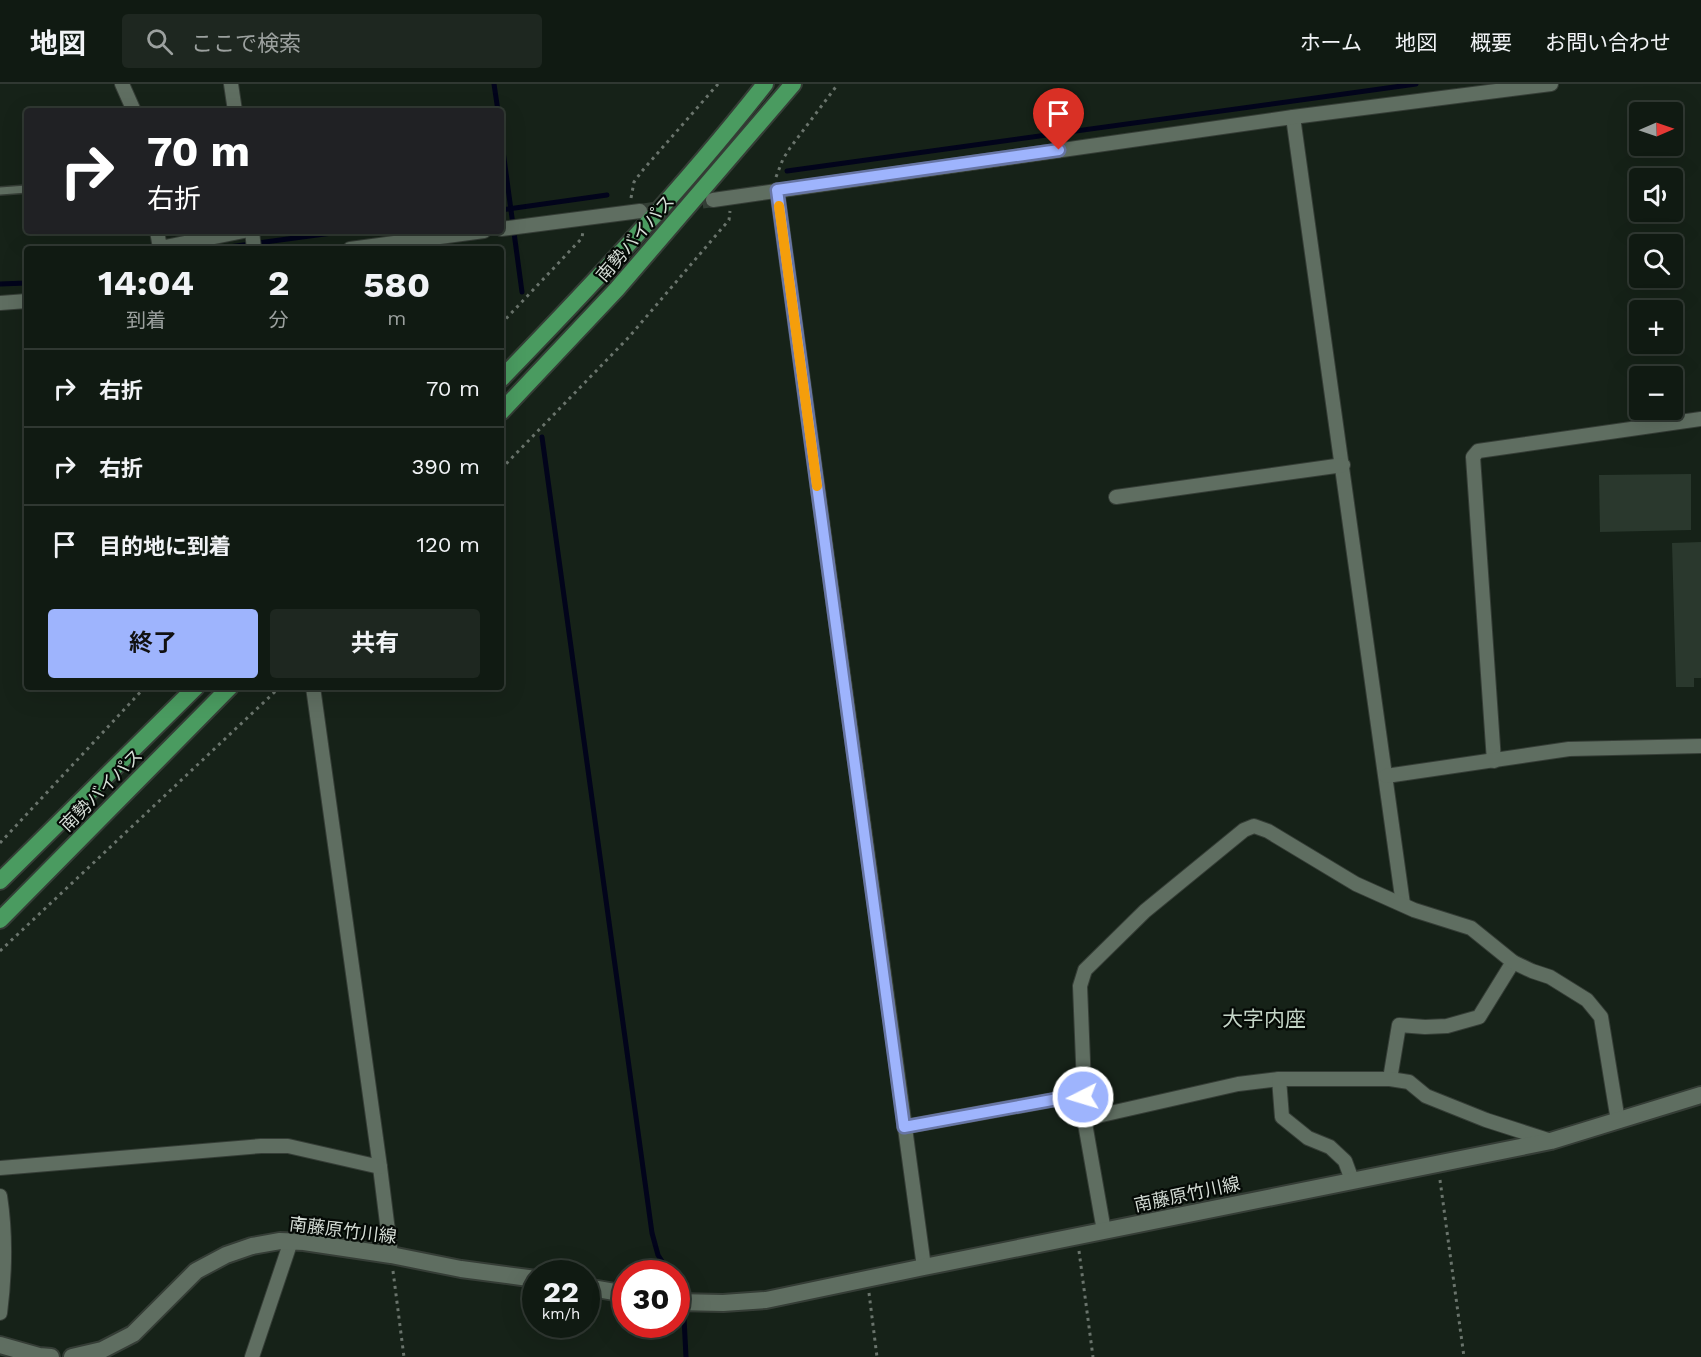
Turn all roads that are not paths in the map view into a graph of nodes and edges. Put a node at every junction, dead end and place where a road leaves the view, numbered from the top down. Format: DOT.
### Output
graph roads {
  1 [pos="123,84"];
  2 [pos="231,84"];
  3 [pos="765,84"];
  4 [pos="793,84"];
  5 [pos="1551,84"];
  6 [pos="133,108"];
  7 [pos="235,108"];
  8 [pos="1293,117"];
  9 [pos="24,189"];
  10 [pos="777,190"];
  11 [pos="0,191"];
  12 [pos="713,200"];
  13 [pos="636,212"];
  14 [pos="509,228"];
  15 [pos="462,234"];
  16 [pos="251,237"];
  17 [pos="177,246"];
  18 [pos="372,246"];
  19 [pos="24,302"];
  20 [pos="0,303"];
  21 [pos="504,376"];
  22 [pos="504,409"];
  23 [pos="1701,419"];
  24 [pos="1342,465"];
  25 [pos="1116,497"];
  26 [pos="193,690"];
  27 [pos="227,690"];
  28 [pos="313,690"];
  29 [pos="1701,746"];
  30 [pos="1494,761"];
  31 [pos="1386,776"];
  32 [pos="0,881"];
  33 [pos="1403,904"];
  34 [pos="0,921"];
  35 [pos="1513,962"];
  36 [pos="1279,1078"];
  37 [pos="1390,1079"];
  38 [pos="1701,1095"];
  39 [pos="1083,1097"];
  40 [pos="1084,1119"];
  41 [pos="1618,1121"];
  42 [pos="904,1127"];
  43 [pos="1551,1141"];
  44 [pos="380,1167"];
  45 [pos="0,1168"];
  46 [pos="1352,1180"];
  47 [pos="0,1196"];
  48 [pos="1104,1231"];
  49 [pos="291,1241"];
  50 [pos="391,1255"];
  51 [pos="924,1267"];
  52 [pos="522,1277"];
  53 [pos="690,1302"];
  54 [pos="0,1313"];
  55 [pos="0,1344"];
  56 [pos="51,1357"];
  57 [pos="72,1357"];
  58 [pos="252,1357"];
  1 -- 6 [label="street"];
  2 -- 7 [label="street"];
  3 -- 21 [label="highway, 南勢バイパス"];
  4 -- 22 [label="highway, 南勢バイパス"];
  5 -- 8 [label="street"];
  8 -- 10 [label="street"];
  8 -- 24 [label="street"];
  9 -- 11 [label="lane"];
  10 -- 12 [label="street"];
  10 -- 42 [label="street"];
  13 -- 14 [label="street"];
  15 -- 18 [label="street"];
  16 -- 17 [label="street"];
  19 -- 20 [label="street"];
  23 -- 30 [label="street"];
  24 -- 25 [label="street"];
  24 -- 31 [label="street"];
  26 -- 32 [label="highway, 南勢バイパス"];
  27 -- 34 [label="highway, 南勢バイパス"];
  28 -- 44 [label="street"];
  29 -- 30 [label="street"];
  30 -- 31 [label="street"];
  31 -- 33 [label="street"];
  33 -- 35 [label="street"];
  33 -- 39 [label="street"];
  35 -- 37 [label="street"];
  35 -- 41 [label="street"];
  36 -- 37 [label="street"];
  36 -- 40 [label="street"];
  36 -- 46 [label="street"];
  37 -- 43 [label="street"];
  38 -- 41 [label="main road, 南藤原竹川線"];
  39 -- 40 [label="street"];
  39 -- 42 [label="street"];
  40 -- 48 [label="street"];
  41 -- 43 [label="main road, 南藤原竹川線"];
  42 -- 51 [label="street"];
  43 -- 46 [label="main road, 南藤原竹川線"];
  44 -- 45 [label="street"];
  44 -- 50 [label="street"];
  46 -- 48 [label="main road, 南藤原竹川線"];
  47 -- 54 [label="street"];
  48 -- 51 [label="main road, 南藤原竹川線"];
  49 -- 50 [label="main road, 南藤原竹川線"];
  49 -- 57 [label="main road, 南藤原竹川線"];
  49 -- 58 [label="street"];
  50 -- 52 [label="main road, 南藤原竹川線"];
  51 -- 53 [label="main road, 南藤原竹川線"];
  55 -- 56 [label="main road"];
}
